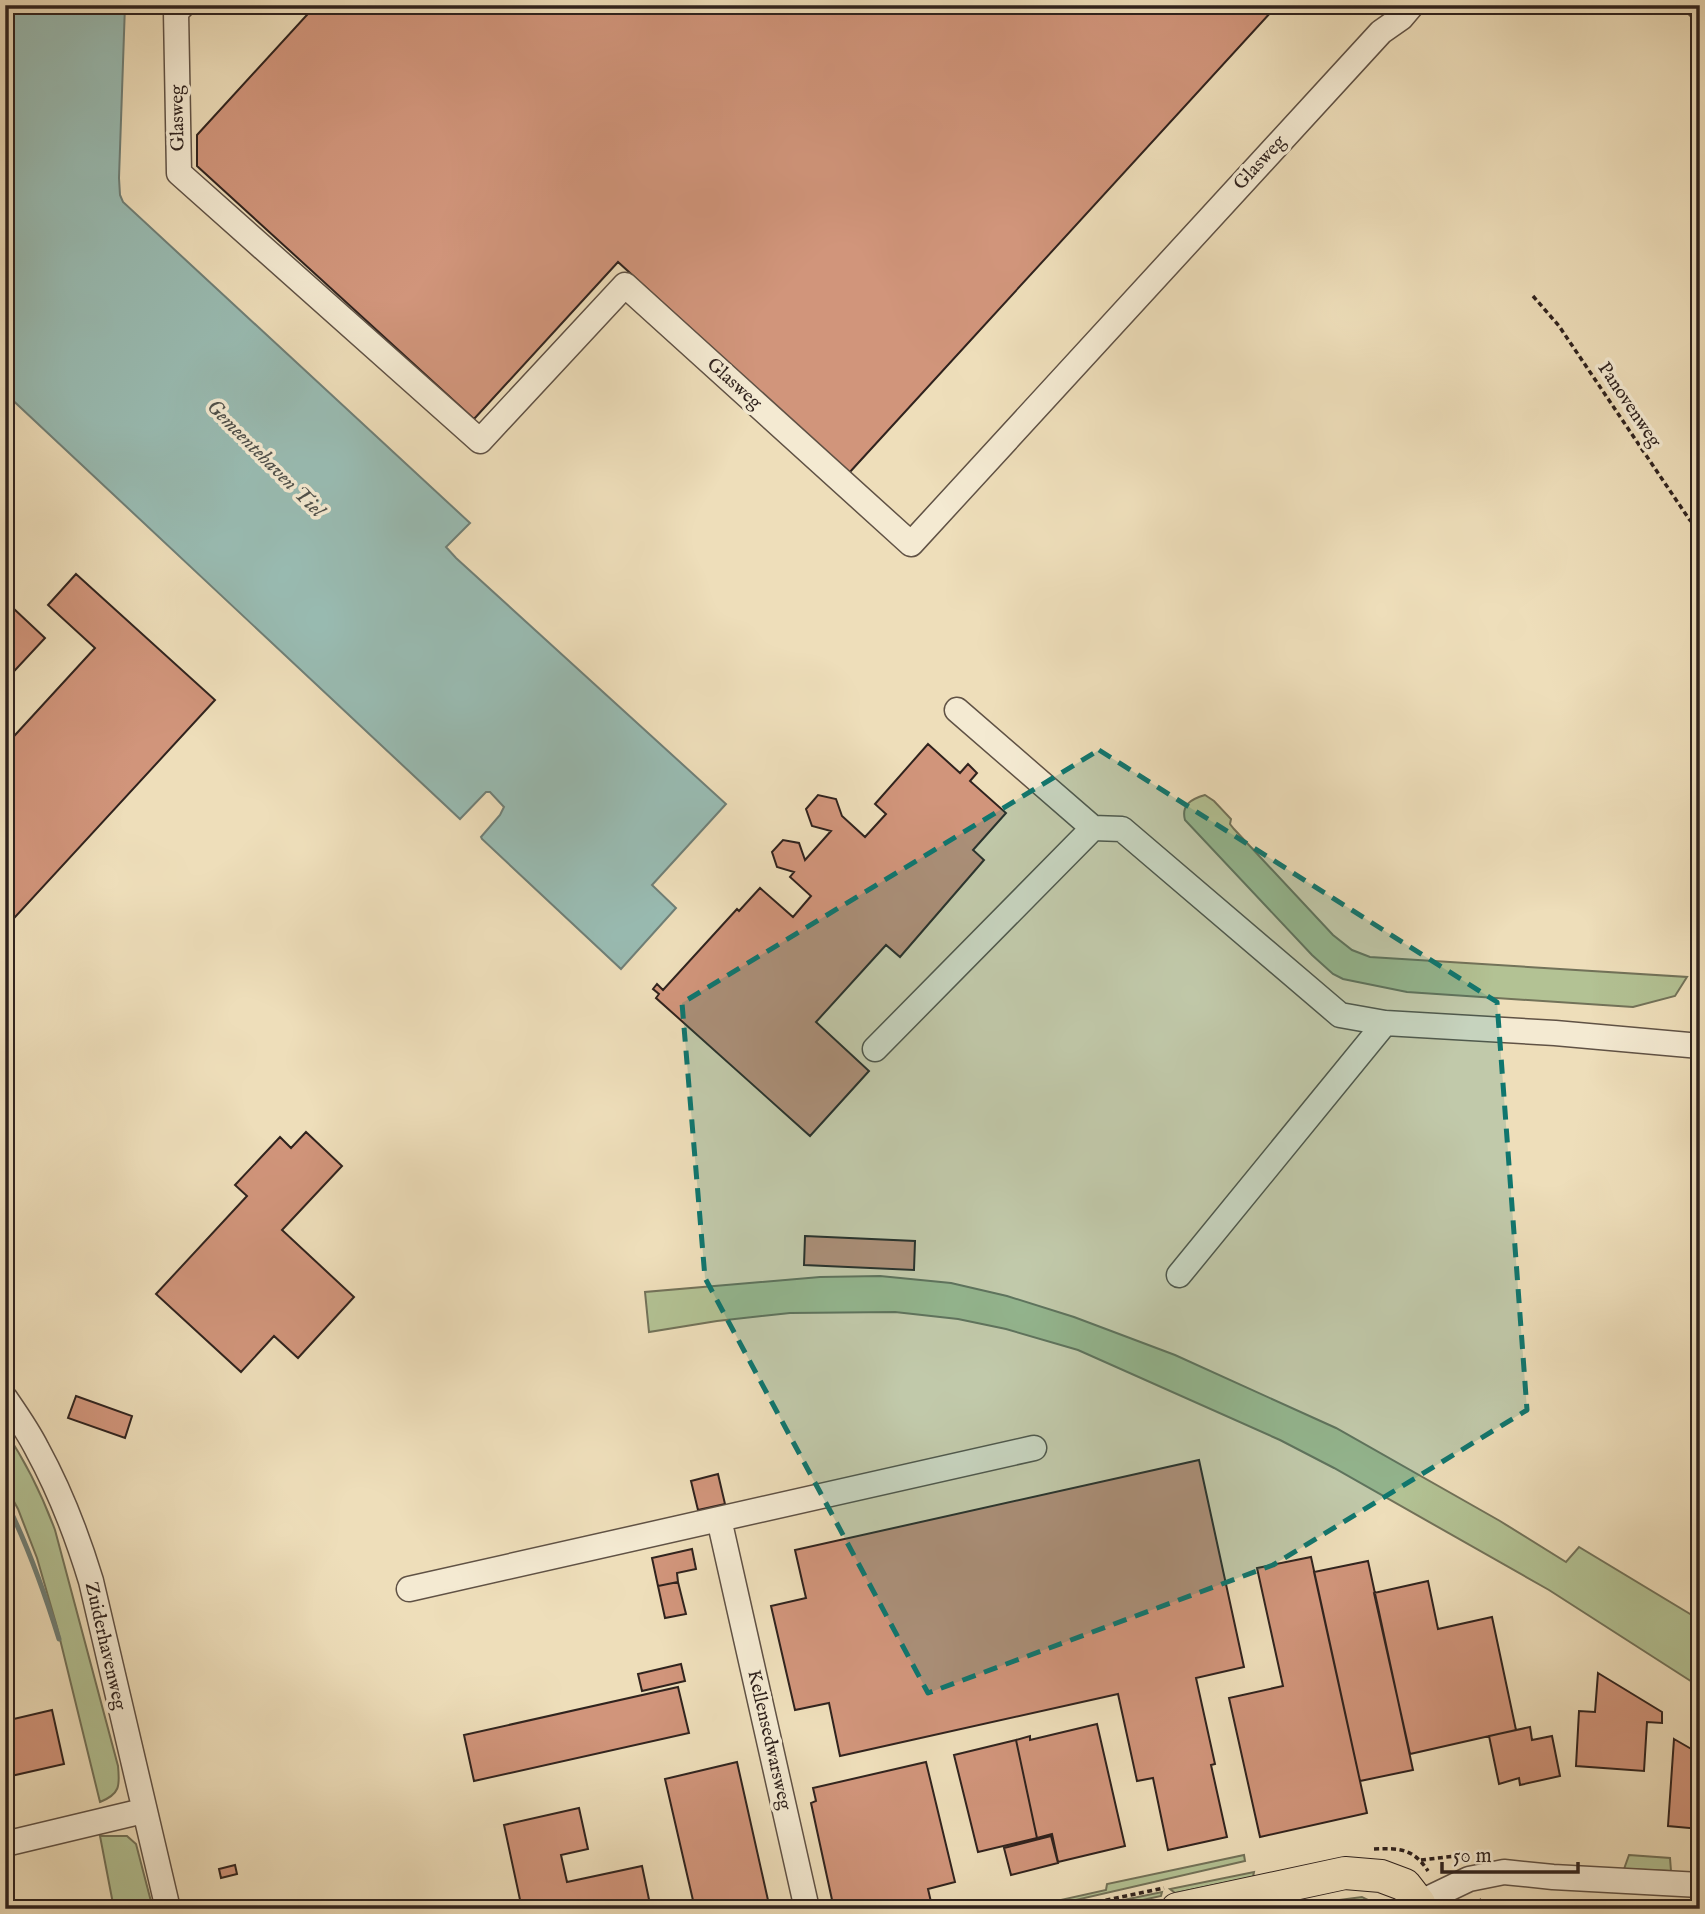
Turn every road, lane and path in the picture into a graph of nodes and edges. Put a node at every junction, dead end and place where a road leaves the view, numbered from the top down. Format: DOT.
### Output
graph roads {
  1 [pos="183,5"];
  2 [pos="1395,5"];
  3 [pos="1412,5"];
  4 [pos="1381,32"];
  5 [pos="1533,296"];
  6 [pos="1700,531"];
  7 [pos="957,710"];
  8 [pos="1093,828"];
  9 [pos="1385,1023"];
  10 [pos="1700,1046"];
  11 [pos="875,1049"];
  12 [pos="1179,1275"];
  13 [pos="5,1398"];
  14 [pos="1034,1448"];
  15 [pos="719,1519"];
  16 [pos="409,1589"];
  17 [pos="144,1811"];
  18 [pos="5,1844"];
  19 [pos="1700,1885"];
  20 [pos="1420,1906"];
  21 [pos="168,1909"];
  22 [pos="807,1909"];
  23 [pos="1177,1909"];
  1 -- 4 [label="street, Glasweg"];
  2 -- 4 [label="street, Glasweg"];
  3 -- 4 [label="street, Glasweg"];
  5 -- 6 [label="path, Panovenweg"];
  7 -- 8 [label="street"];
  8 -- 9 [label="street"];
  8 -- 11 [label="street"];
  9 -- 10 [label="street"];
  9 -- 12 [label="street"];
  13 -- 17 [label="street, Zuiderhavenweg"];
  14 -- 15 [label="street"];
  15 -- 16 [label="street"];
  15 -- 22 [label="street, Kellensedwarsweg"];
  17 -- 18 [label="street"];
  17 -- 21 [label="street, Zuiderhavenweg"];
  19 -- 20 [label="street"];
  20 -- 23 [label="main road"];
}
